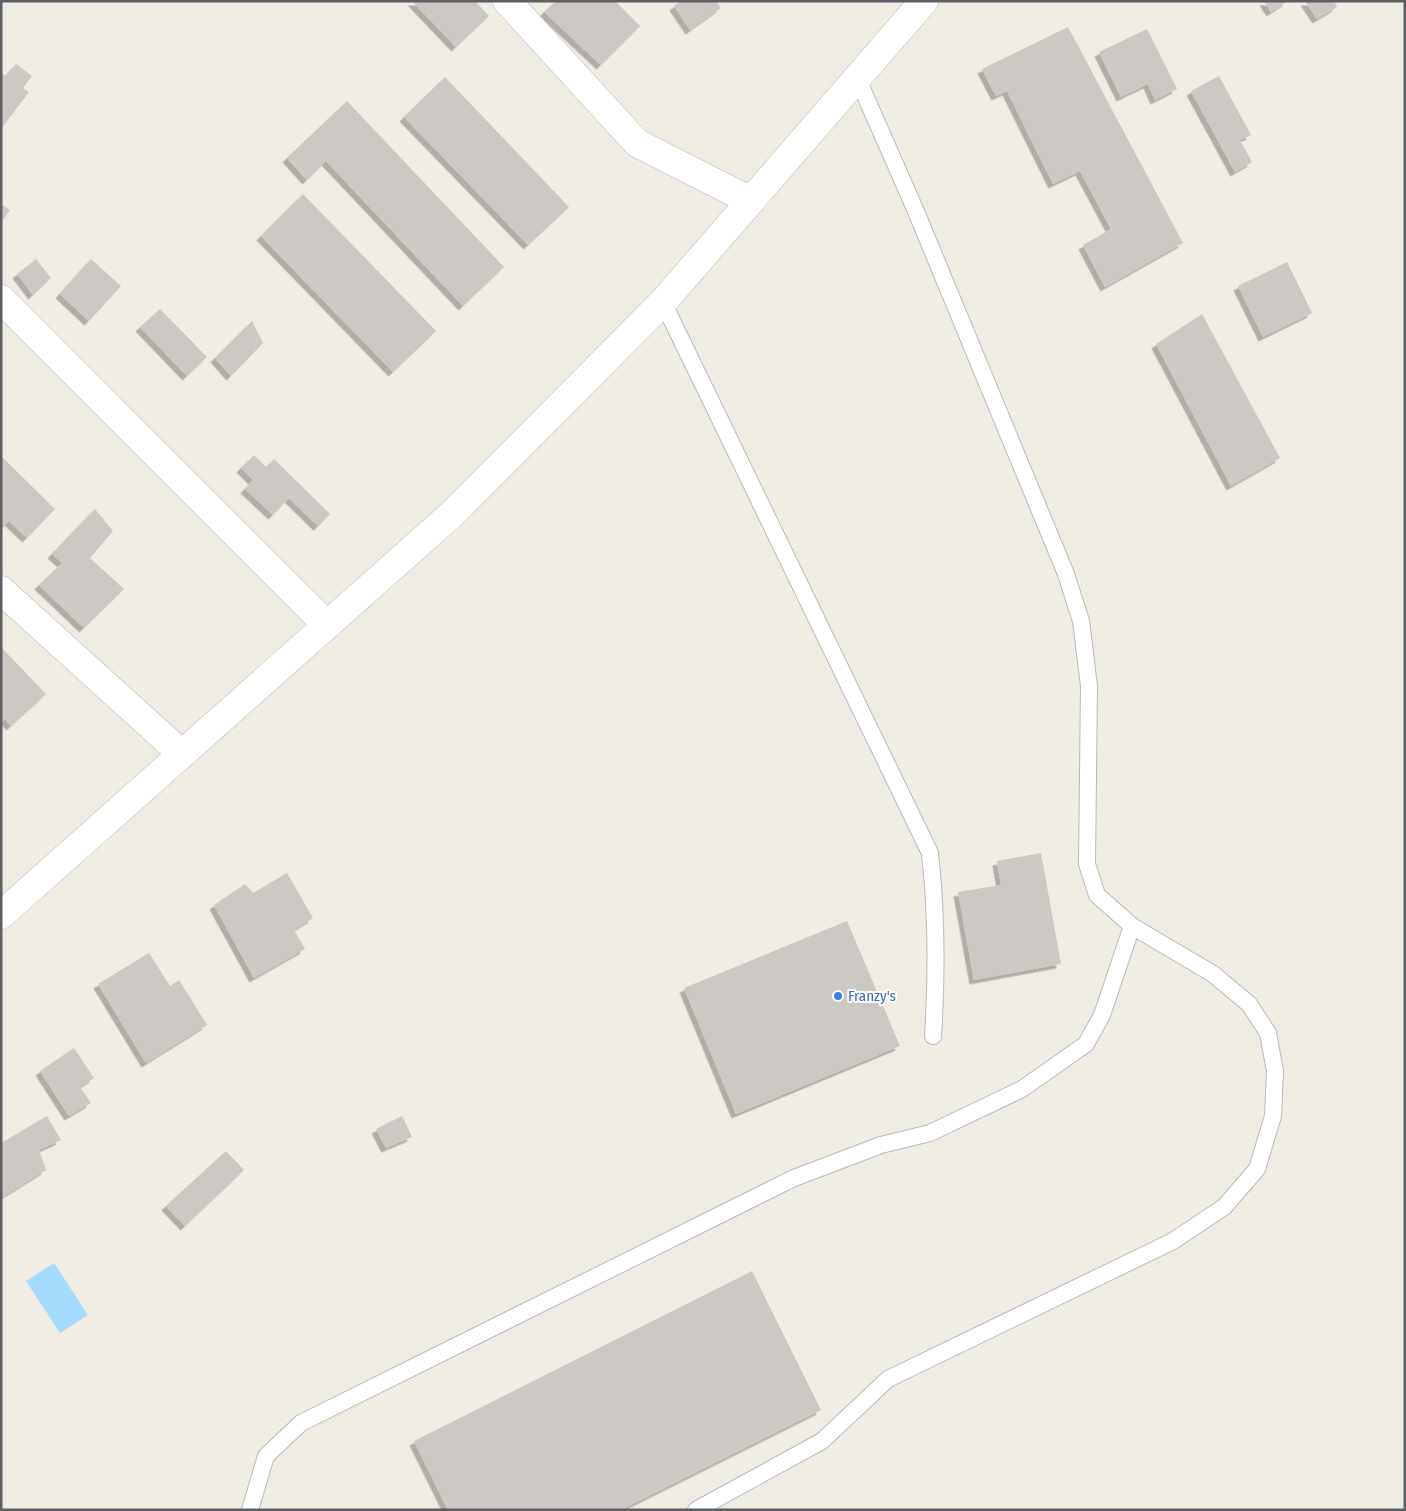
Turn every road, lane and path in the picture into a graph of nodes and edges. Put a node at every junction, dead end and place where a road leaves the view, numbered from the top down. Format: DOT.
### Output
graph roads {
  1 [pos="507,1"];
  2 [pos="924,1"];
  3 [pos="856,77"];
  4 [pos="751,201"];
  5 [pos="1,299"];
  6 [pos="663,302"];
  7 [pos="1,590"];
  8 [pos="327,625"];
  9 [pos="182,754"];
  10 [pos="1,915"];
  11 [pos="1132,926"];
  12 [pos="933,1036"];
  13 [pos="250,1510"];
  14 [pos="696,1510"];
  1 -- 4 [label="street"];
  2 -- 3 [label="street"];
  3 -- 4 [label="street"];
  3 -- 11 [label="lane"];
  4 -- 6 [label="street"];
  5 -- 8 [label="street"];
  6 -- 8 [label="street"];
  6 -- 12 [label="lane"];
  7 -- 9 [label="street"];
  8 -- 9 [label="street"];
  9 -- 10 [label="street"];
  11 -- 13 [label="lane"];
  11 -- 14 [label="lane"];
}
